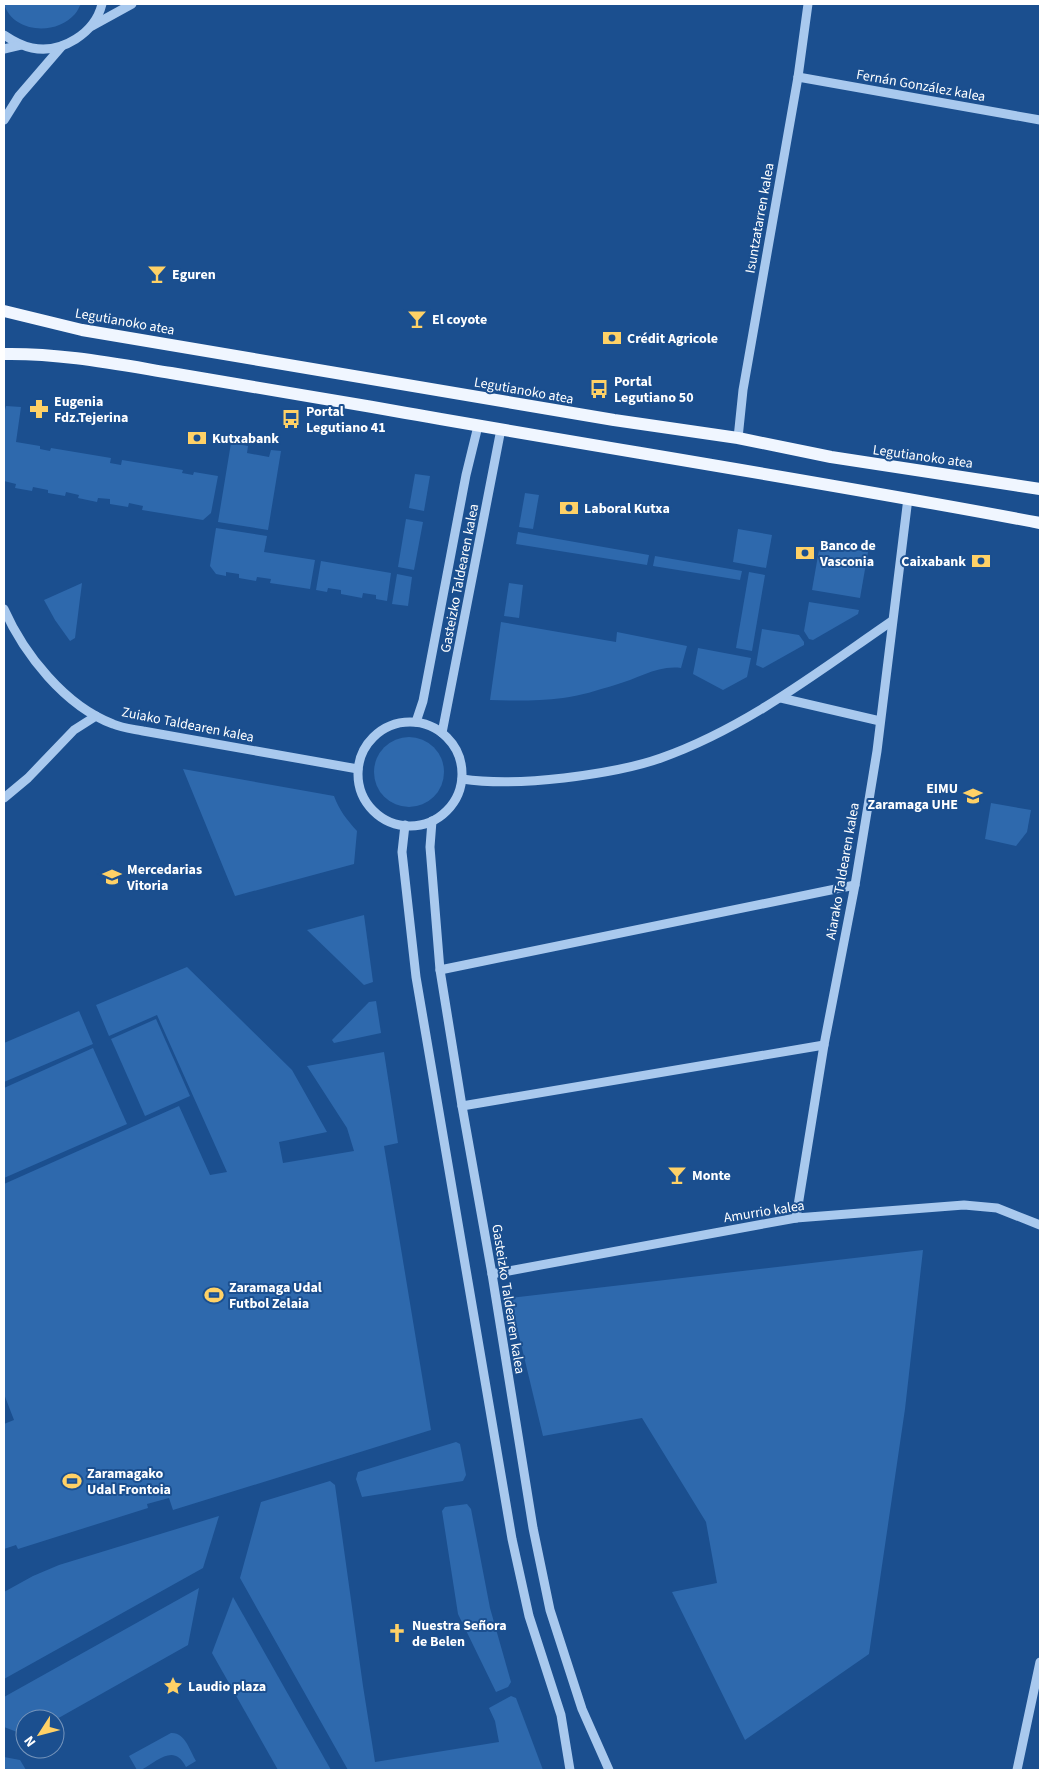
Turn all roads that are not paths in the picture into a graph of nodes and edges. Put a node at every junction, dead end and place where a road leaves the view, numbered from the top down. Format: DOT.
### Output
graph roads {
  1 [pos="102,4"];
  2 [pos="132,4"];
  3 [pos="808,4"];
  4 [pos="90,28"];
  5 [pos="4,35"];
  6 [pos="21,45"];
  7 [pos="62,46"];
  8 [pos="4,49"];
  9 [pos="798,77"];
  10 [pos="4,120"];
  11 [pos="1040,120"];
  12 [pos="4,311"];
  13 [pos="4,354"];
  14 [pos="478,426"];
  15 [pos="501,429"];
  16 [pos="738,438"];
  17 [pos="1040,489"];
  18 [pos="908,498"];
  19 [pos="1040,523"];
  20 [pos="4,609"];
  21 [pos="892,620"];
  22 [pos="781,698"];
  23 [pos="96,716"];
  24 [pos="880,721"];
  25 [pos="416,722"];
  26 [pos="442,732"];
  27 [pos="358,769"];
  28 [pos="462,779"];
  29 [pos="4,798"];
  30 [pos="432,821"];
  31 [pos="404,826"];
  32 [pos="855,885"];
  33 [pos="440,970"];
  34 [pos="824,1045"];
  35 [pos="462,1106"];
  36 [pos="796,1218"];
  37 [pos="1040,1225"];
  38 [pos="492,1274"];
  39 [pos="1040,1662"];
  40 [pos="570,1770"];
  41 [pos="609,1770"];
  42 [pos="1017,1770"];
  1 -- 4 [label="street"];
  2 -- 4 [label="street"];
  3 -- 9 [label="street, Isuntzatarren kalea"];
  4 -- 7 [label="street"];
  5 -- 6 [label="street"];
  6 -- 7 [label="street"];
  6 -- 8 [label="street"];
  7 -- 10 [label="street"];
  9 -- 11 [label="street, Fernán González kalea"];
  9 -- 16 [label="street, Isuntzatarren kalea"];
  12 -- 16 [label="main road, Legutianoko atea"];
  13 -- 14 [label="main road"];
  14 -- 15 [label="main road"];
  14 -- 25 [label="street, Gasteizko Taldearen kalea"];
  15 -- 18 [label="main road"];
  15 -- 26 [label="street, Gasteizko Taldearen kalea"];
  16 -- 17 [label="main road, Legutianoko atea"];
  18 -- 19 [label="main road"];
  18 -- 21 [label="street, Aiarako Taldearen kalea"];
  20 -- 23 [label="street, Zuiako Taldearen kalea"];
  21 -- 22 [label="street"];
  21 -- 24 [label="street, Aiarako Taldearen kalea"];
  22 -- 24 [label="street"];
  22 -- 28 [label="street"];
  23 -- 27 [label="street, Zuiako Taldearen kalea"];
  23 -- 29 [label="street"];
  24 -- 32 [label="street, Aiarako Taldearen kalea"];
  25 -- 26 [label="street"];
  25 -- 27 [label="street"];
  26 -- 28 [label="street"];
  27 -- 31 [label="street"];
  28 -- 30 [label="street"];
  30 -- 31 [label="street"];
  30 -- 33 [label="street, Gasteizko Taldearen kalea"];
  31 -- 40 [label="street"];
  32 -- 33 [label="street"];
  32 -- 34 [label="street, Aiarako Taldearen kalea"];
  33 -- 35 [label="street, Gasteizko Taldearen kalea"];
  34 -- 35 [label="street"];
  34 -- 36 [label="street, Aiarako Taldearen kalea"];
  35 -- 38 [label="street, Gasteizko Taldearen kalea"];
  36 -- 37 [label="street, Amurrio kalea"];
  36 -- 38 [label="street, Amurrio kalea"];
  38 -- 41 [label="street, Gasteizko Taldearen kalea"];
  39 -- 42 [label="street"];
}
